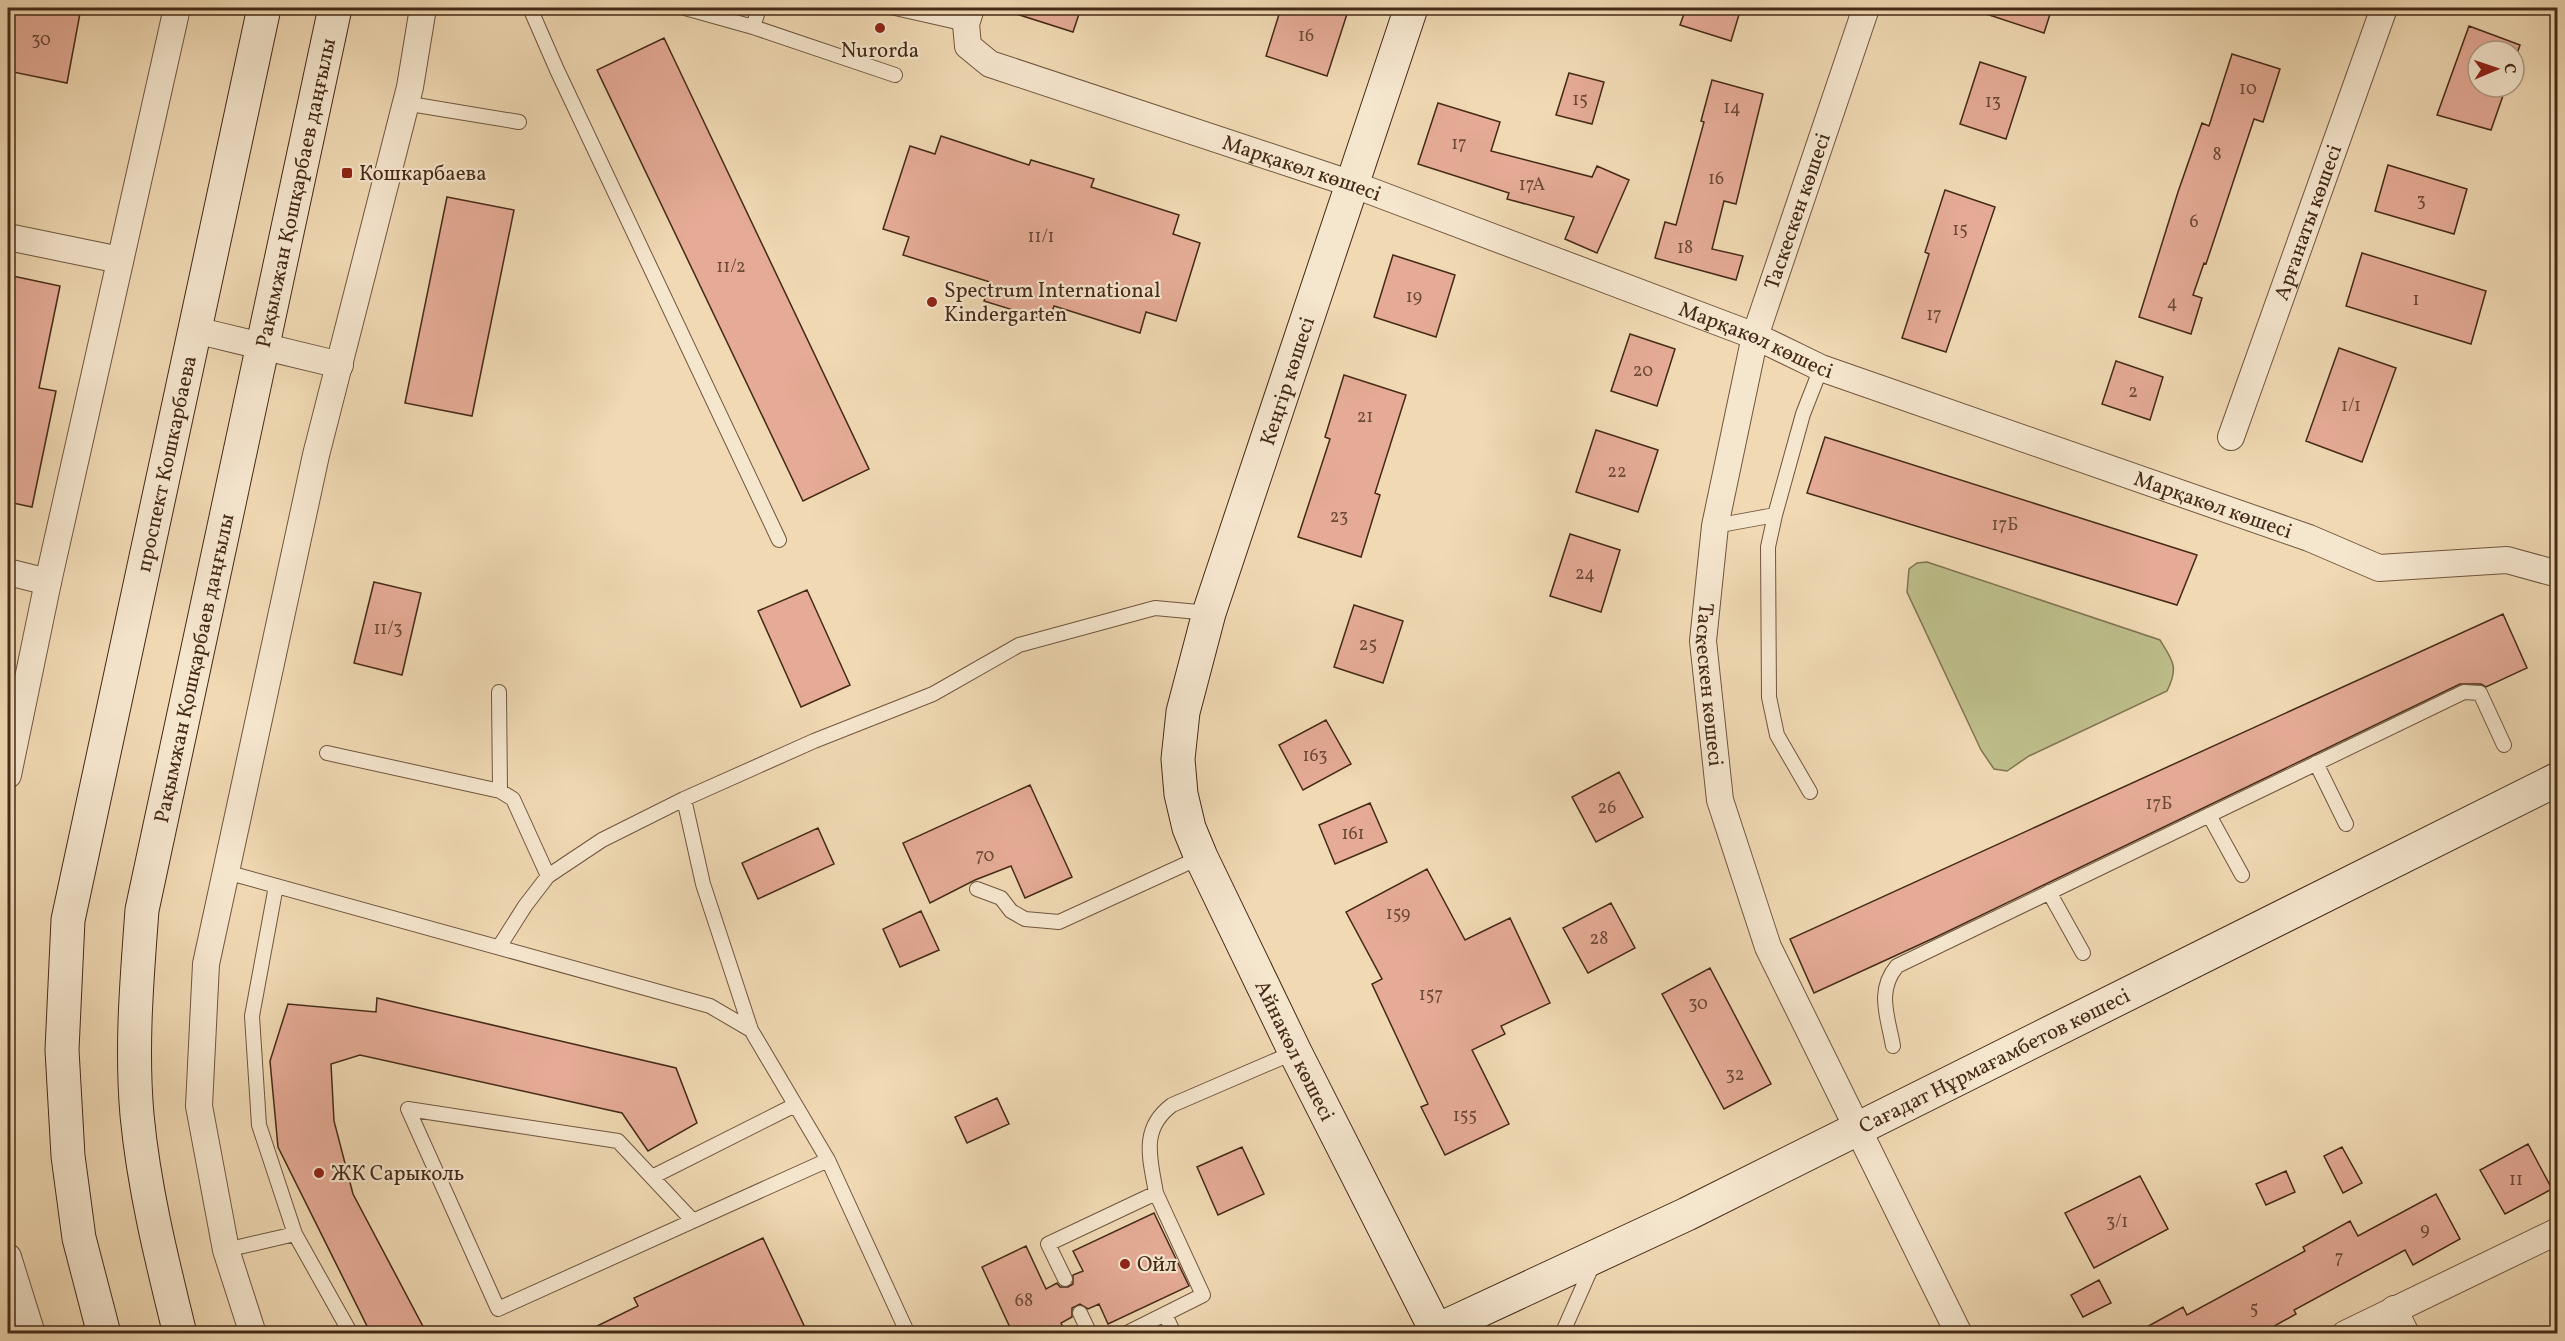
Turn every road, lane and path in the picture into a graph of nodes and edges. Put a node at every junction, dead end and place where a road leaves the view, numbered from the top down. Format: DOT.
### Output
graph roads {
  1 [pos="177,8"];
  2 [pos="264,8"];
  3 [pos="335,8"];
  4 [pos="423,8"];
  5 [pos="530,8"];
  6 [pos="685,8"];
  7 [pos="759,8"];
  8 [pos="895,8"];
  9 [pos="1411,8"];
  10 [pos="1866,8"];
  11 [pos="2384,8"];
  12 [pos="968,26"];
  13 [pos="753,27"];
  14 [pos="895,75"];
  15 [pos="404,103"];
  16 [pos="519,122"];
  17 [pos="1352,184"];
  18 [pos="8,237"];
  19 [pos="120,260"];
  20 [pos="195,330"];
  21 [pos="1755,336"];
  22 [pos="263,347"];
  23 [pos="340,365"];
  24 [pos="1821,368"];
  25 [pos="2231,436"];
  26 [pos="1775,515"];
  27 [pos="1714,526"];
  28 [pos="779,540"];
  29 [pos="8,572"];
  30 [pos="2558,574"];
  31 [pos="48,582"];
  32 [pos="1209,613"];
  33 [pos="17,680"];
  34 [pos="499,692"];
  35 [pos="2504,745"];
  36 [pos="327,753"];
  37 [pos="1178,759"];
  38 [pos="2316,763"];
  39 [pos="8,775"];
  40 [pos="2558,779"];
  41 [pos="500,791"];
  42 [pos="1810,792"];
  43 [pos="684,800"];
  44 [pos="2209,815"];
  45 [pos="2346,824"];
  46 [pos="1201,857"];
  47 [pos="226,872"];
  48 [pos="2242,875"];
  49 [pos="548,876"];
  50 [pos="276,886"];
  51 [pos="977,889"];
  52 [pos="2049,892"];
  53 [pos="499,948"];
  54 [pos="2083,953"];
  55 [pos="751,1030"];
  56 [pos="1893,1046"];
  57 [pos="1295,1052"];
  58 [pos="795,1105"];
  59 [pos="1858,1127"];
  60 [pos="828,1160"];
  61 [pos="652,1177"];
  62 [pos="1156,1193"];
  63 [pos="693,1221"];
  64 [pos="2558,1232"];
  65 [pos="295,1234"];
  66 [pos="226,1250"];
  67 [pos="1596,1256"];
  68 [pos="8,1257"];
  69 [pos="1065,1279"];
  70 [pos="2394,1309"];
  71 [pos="1080,1313"];
  72 [pos="1165,1314"];
  73 [pos="1435,1332"];
  74 [pos="32,1334"];
  75 [pos="105,1334"];
  76 [pos="180,1334"];
  77 [pos="253,1334"];
  78 [pos="351,1334"];
  79 [pos="908,1334"];
  80 [pos="1090,1334"];
  81 [pos="1125,1334"];
  82 [pos="1174,1334"];
  83 [pos="1562,1334"];
  84 [pos="1959,1334"];
  85 [pos="2345,1334"];
  86 [pos="2406,1334"];
  1 -- 19 [label="street"];
  2 -- 20 [label="main road, проспект Кошкарбаева"];
  3 -- 22 [label="main road, Рақымжан Қошқарбаев даңғылы"];
  4 -- 15 [label="street"];
  5 -- 28 [label="lane"];
  6 -- 13 [label="lane"];
  7 -- 13 [label="lane"];
  8 -- 12 [label="lane"];
  9 -- 17 [label="main road, Кеңгір көшесі"];
  10 -- 21 [label="street, Таскескен көшесі"];
  11 -- 25 [label="street, Арғанаты көшесі"];
  12 -- 17 [label="street, Марқакөл көшесі"];
  13 -- 14 [label="lane"];
  15 -- 16 [label="lane"];
  15 -- 23 [label="street"];
  17 -- 21 [label="street, Марқакөл көшесі"];
  17 -- 32 [label="main road, Кеңгір көшесі"];
  18 -- 19 [label="street"];
  19 -- 31 [label="street"];
  20 -- 22 [label="street"];
  20 -- 75 [label="main road, проспект Кошкарбаева"];
  21 -- 24 [label="street, Марқакөл көшесі"];
  21 -- 27 [label="street, Таскескен көшесі"];
  22 -- 23 [label="street"];
  22 -- 76 [label="main road, Рақымжан Қошқарбаев даңғылы"];
  23 -- 47 [label="street"];
  24 -- 26 [label="lane"];
  24 -- 30 [label="street, Марқакөл көшесі"];
  26 -- 27 [label="lane"];
  26 -- 42 [label="lane"];
  27 -- 59 [label="street, Таскескен көшесі"];
  29 -- 31 [label="street"];
  31 -- 33 [label="street"];
  32 -- 37 [label="main road, Кеңгір көшесі"];
  32 -- 43 [label="lane"];
  33 -- 39 [label="street"];
  34 -- 41 [label="lane"];
  35 -- 38 [label="lane"];
  36 -- 41 [label="lane"];
  37 -- 46 [label="main road, Айнакөл көшесі"];
  38 -- 44 [label="lane"];
  38 -- 45 [label="lane"];
  40 -- 59 [label="main road, Сағадат Нұрмағамбетов көшесі"];
  41 -- 49 [label="lane"];
  43 -- 49 [label="lane"];
  43 -- 55 [label="lane"];
  44 -- 48 [label="lane"];
  44 -- 52 [label="lane"];
  46 -- 51 [label="lane"];
  46 -- 57 [label="main road, Айнакөл көшесі"];
  47 -- 50 [label="lane"];
  47 -- 66 [label="street"];
  49 -- 53 [label="lane"];
  50 -- 53 [label="lane"];
  50 -- 65 [label="lane"];
  52 -- 54 [label="lane"];
  52 -- 56 [label="lane"];
  53 -- 55 [label="lane"];
  55 -- 58 [label="lane"];
  57 -- 62 [label="lane"];
  57 -- 73 [label="main road, Айнакөл көшесі"];
  58 -- 60 [label="lane"];
  58 -- 61 [label="lane"];
  59 -- 67 [label="main road, Сағадат Нұрмағамбетов көшесі"];
  59 -- 84 [label="street, Таскескен көшесі"];
  60 -- 63 [label="lane"];
  60 -- 79 [label="lane"];
  61 -- 63 [label="lane"];
  61 -- 63 [label="lane"];
  62 -- 69 [label="lane"];
  62 -- 72 [label="lane"];
  64 -- 70 [label="street"];
  65 -- 66 [label="lane"];
  65 -- 78 [label="lane"];
  66 -- 77 [label="street"];
  67 -- 73 [label="main road, Сағадат Нұрмағамбетов көшесі"];
  67 -- 83 [label="lane"];
  68 -- 74 [label="street"];
  70 -- 85 [label="street"];
  70 -- 86 [label="street"];
  71 -- 80 [label="lane"];
  72 -- 81 [label="lane"];
  72 -- 82 [label="lane"];
}
